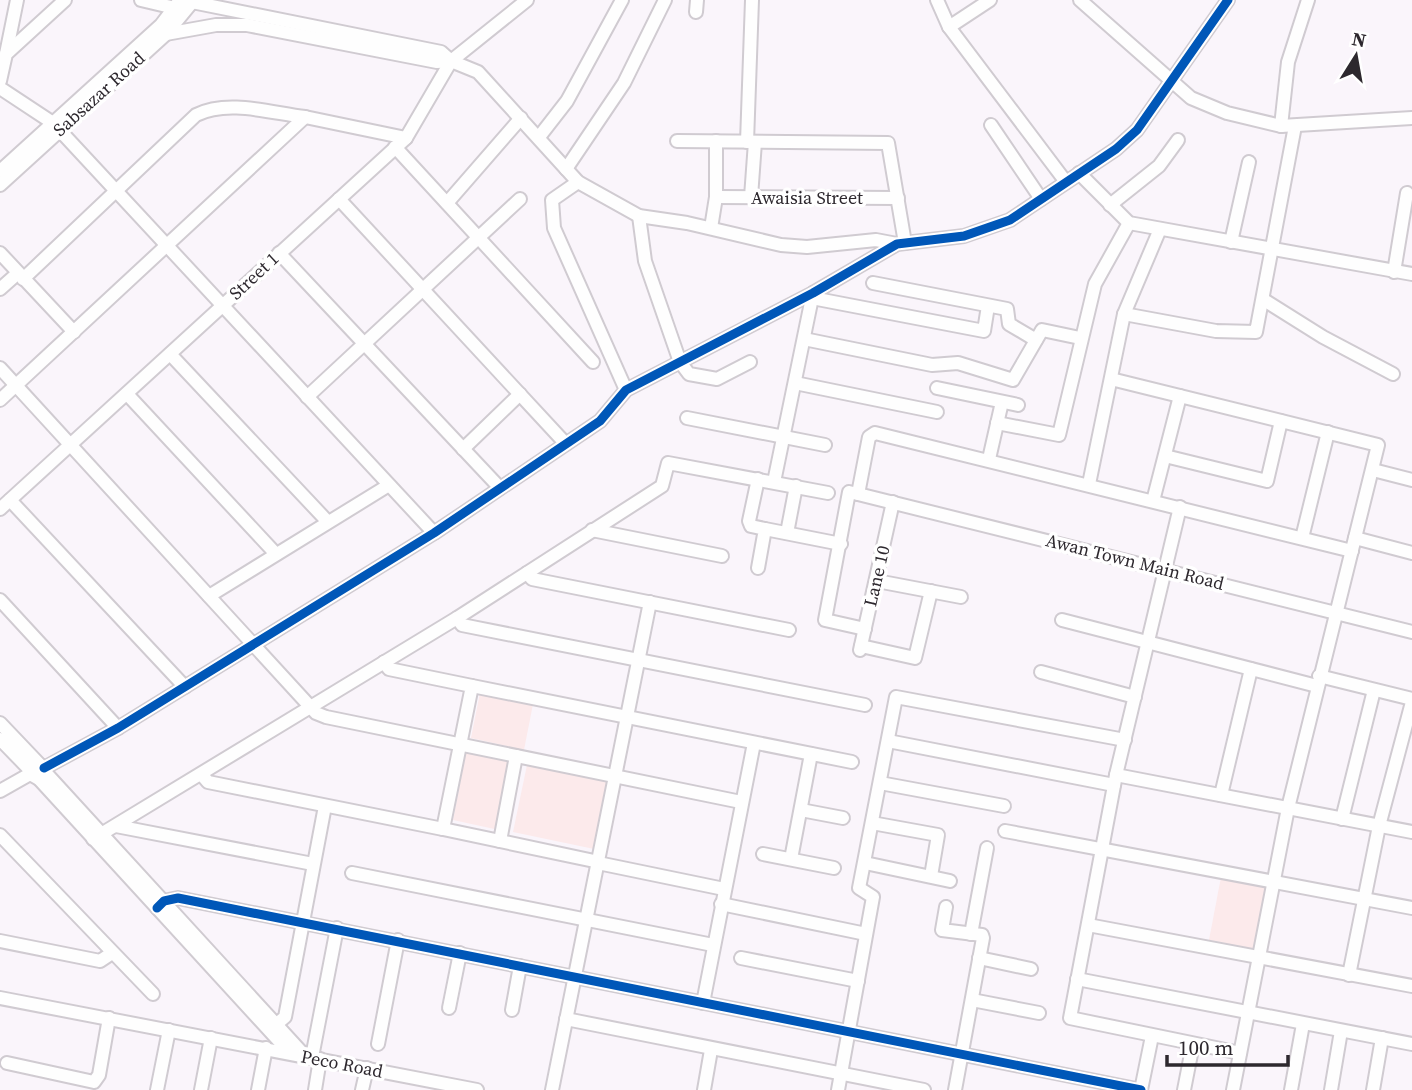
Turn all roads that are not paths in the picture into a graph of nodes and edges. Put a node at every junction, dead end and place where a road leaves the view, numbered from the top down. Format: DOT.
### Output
graph roads {
  1 [pos="17,0"];
  2 [pos="65,0"];
  3 [pos="141,0"];
  4 [pos="224,0"];
  5 [pos="527,0"];
  6 [pos="622,0"];
  7 [pos="665,0"];
  8 [pos="752,0"];
  9 [pos="937,0"];
  10 [pos="990,0"];
  11 [pos="1080,0"];
  12 [pos="1228,0"];
  13 [pos="1308,0"];
  14 [pos="184,3"];
  15 [pos="233,13"];
  16 [pos="949,27"];
  17 [pos="166,34"];
  18 [pos="6,54"];
  19 [pos="451,61"];
  20 [pos="0,80"];
  21 [pos="1173,80"];
  22 [pos="0,88"];
  23 [pos="305,117"];
  24 [pos="521,118"];
  25 [pos="1412,118"];
  26 [pos="991,125"];
  27 [pos="1281,125"];
  28 [pos="1295,125"];
  29 [pos="57,126"];
  30 [pos="539,137"];
  31 [pos="406,138"];
  32 [pos="1178,140"];
  33 [pos="677,141"];
  34 [pos="716,141"];
  35 [pos="751,142"];
  36 [pos="395,147"];
  37 [pos="1249,162"];
  38 [pos="566,169"];
  39 [pos="0,171"];
  40 [pos="1079,173"];
  41 [pos="578,182"];
  42 [pos="1066,182"];
  43 [pos="0,185"];
  44 [pos="116,191"];
  45 [pos="1407,193"];
  46 [pos="716,197"];
  47 [pos="751,197"];
  48 [pos="898,198"];
  49 [pos="339,199"];
  50 [pos="520,199"];
  51 [pos="1041,199"];
  52 [pos="447,203"];
  53 [pos="1110,205"];
  54 [pos="639,216"];
  55 [pos="1129,223"];
  56 [pos="710,228"];
  57 [pos="1160,229"];
  58 [pos="479,238"];
  59 [pos="1231,242"];
  60 [pos="901,243"];
  61 [pos="167,247"];
  62 [pos="1273,249"];
  63 [pos="0,253"];
  64 [pos="279,253"];
  65 [pos="1394,272"];
  66 [pos="1412,274"];
  67 [pos="20,276"];
  68 [pos="873,284"];
  69 [pos="0,289"];
  70 [pos="422,290"];
  71 [pos="813,295"];
  72 [pos="1264,300"];
  73 [pos="988,306"];
  74 [pos="221,307"];
  75 [pos="1124,314"];
  76 [pos="74,332"];
  77 [pos="1080,338"];
  78 [pos="804,339"];
  79 [pos="1036,340"];
  80 [pos="363,343"];
  81 [pos="170,354"];
  82 [pos="593,362"];
  83 [pos="680,362"];
  84 [pos="750,362"];
  85 [pos="0,368"];
  86 [pos="1393,374"];
  87 [pos="1111,379"];
  88 [pos="795,383"];
  89 [pos="16,385"];
  90 [pos="937,388"];
  91 [pos="626,390"];
  92 [pos="127,394"];
  93 [pos="520,394"];
  94 [pos="1180,396"];
  95 [pos="307,397"];
  96 [pos="0,401"];
  97 [pos="1002,402"];
  98 [pos="1018,405"];
  99 [pos="937,412"];
  100 [pos="687,418"];
  101 [pos="1281,421"];
  102 [pos="997,423"];
  103 [pos="1328,432"];
  104 [pos="784,437"];
  105 [pos="71,444"];
  106 [pos="566,444"];
  107 [pos="825,445"];
  108 [pos="463,449"];
  109 [pos="1165,456"];
  110 [pos="989,459"];
  111 [pos="1373,470"];
  112 [pos="758,479"];
  113 [pos="1412,480"];
  114 [pos="774,482"];
  115 [pos="1089,484"];
  116 [pos="389,485"];
  117 [pos="796,486"];
  118 [pos="500,488"];
  119 [pos="828,493"];
  120 [pos="858,494"];
  121 [pos="1153,501"];
  122 [pos="893,502"];
  123 [pos="5,505"];
  124 [pos="1180,507"];
  125 [pos="328,522"];
  126 [pos="765,528"];
  127 [pos="592,530"];
  128 [pos="434,533"];
  129 [pos="787,533"];
  130 [pos="1302,538"];
  131 [pos="841,544"];
  132 [pos="1354,544"];
  133 [pos="1412,553"];
  134 [pos="276,554"];
  135 [pos="722,556"];
  136 [pos="758,568"];
  137 [pos="1166,569"];
  138 [pos="527,573"];
  139 [pos="877,581"];
  140 [pos="931,591"];
  141 [pos="209,596"];
  142 [pos="961,597"];
  143 [pos="0,600"];
  144 [pos="650,602"];
  145 [pos="1335,612"];
  146 [pos="457,618"];
  147 [pos="1062,620"];
  148 [pos="865,629"];
  149 [pos="789,630"];
  150 [pos="1412,632"];
  151 [pos="1148,642"];
  152 [pos="254,646"];
  153 [pos="639,660"];
  154 [pos="384,662"];
  155 [pos="1251,669"];
  156 [pos="1041,672"];
  157 [pos="1318,681"];
  158 [pos="472,686"];
  159 [pos="185,687"];
  160 [pos="1374,690"];
  161 [pos="1135,697"];
  162 [pos="865,705"];
  163 [pos="1411,706"];
  164 [pos="311,707"];
  165 [pos="628,718"];
  166 [pos="0,723"];
  167 [pos="118,727"];
  168 [pos="0,739"];
  169 [pos="1125,740"];
  170 [pos="887,741"];
  171 [pos="754,743"];
  172 [pos="461,744"];
  173 [pos="811,754"];
  174 [pos="516,756"];
  175 [pos="852,762"];
  176 [pos="38,772"];
  177 [pos="202,775"];
  178 [pos="615,776"];
  179 [pos="1115,780"];
  180 [pos="880,783"];
  181 [pos="0,791"];
  182 [pos="1221,795"];
  183 [pos="0,800"];
  184 [pos="741,802"];
  185 [pos="325,806"];
  186 [pos="1004,806"];
  187 [pos="1288,808"];
  188 [pos="801,810"];
  189 [pos="842,818"];
  190 [pos="1342,819"];
  191 [pos="872,823"];
  192 [pos="116,826"];
  193 [pos="1378,826"];
  194 [pos="443,829"];
  195 [pos="1005,831"];
  196 [pos="1412,832"];
  197 [pos="0,835"];
  198 [pos="98,836"];
  199 [pos="500,841"];
  200 [pos="987,848"];
  201 [pos="1101,850"];
  202 [pos="763,853"];
  203 [pos="791,859"];
  204 [pos="599,862"];
  205 [pos="865,863"];
  206 [pos="313,864"];
  207 [pos="834,868"];
  208 [pos="352,873"];
  209 [pos="931,876"];
  210 [pos="950,881"];
  211 [pos="1272,883"];
  212 [pos="724,889"];
  213 [pos="1363,900"];
  214 [pos="160,904"];
  215 [pos="721,904"];
  216 [pos="946,907"];
  217 [pos="1412,908"];
  218 [pos="587,919"];
  219 [pos="303,921"];
  220 [pos="1087,925"];
  221 [pos="337,928"];
  222 [pos="866,934"];
  223 [pos="971,934"];
  224 [pos="398,940"];
  225 [pos="0,941"];
  226 [pos="713,945"];
  227 [pos="112,953"];
  228 [pos="460,953"];
  229 [pos="741,958"];
  230 [pos="979,958"];
  231 [pos="1258,958"];
  232 [pos="520,966"];
  233 [pos="1031,969"];
  234 [pos="1349,975"];
  235 [pos="576,977"];
  236 [pos="1077,979"];
  237 [pos="858,981"];
  238 [pos="1412,986"];
  239 [pos="153,993"];
  240 [pos="0,998"];
  241 [pos="971,1000"];
  242 [pos="703,1003"];
  243 [pos="449,1008"];
  244 [pos="512,1010"];
  245 [pos="1247,1012"];
  246 [pos="1040,1013"];
  247 [pos="109,1018"];
  248 [pos="566,1019"];
  249 [pos="1303,1024"];
  250 [pos="273,1027"];
  251 [pos="169,1030"];
  252 [pos="1341,1031"];
  253 [pos="848,1032"];
  254 [pos="1152,1036"];
  255 [pos="211,1038"];
  256 [pos="1382,1038"];
  257 [pos="377,1044"];
  258 [pos="1193,1044"];
  259 [pos="1412,1044"];
  260 [pos="266,1048"];
  261 [pos="711,1050"];
  262 [pos="290,1053"];
  263 [pos="1240,1053"];
  264 [pos="962,1054"];
  265 [pos="312,1058"];
  266 [pos="7,1063"];
  267 [pos="367,1068"];
  268 [pos="841,1074"];
  269 [pos="410,1084"];
  270 [pos="75,1085"];
  271 [pos="471,1089"];
  272 [pos="157,1090"];
  273 [pos="201,1090"];
  274 [pos="258,1090"];
  275 [pos="315,1090"];
  276 [pos="362,1090"];
  277 [pos="552,1090"];
  278 [pos="704,1090"];
  279 [pos="838,1090"];
  280 [pos="924,1090"];
  281 [pos="956,1090"];
  282 [pos="1141,1090"];
  283 [pos="1184,1090"];
  284 [pos="1233,1090"];
  285 [pos="1291,1090"];
  286 [pos="1331,1090"];
  287 [pos="1373,1090"];
  1 -- 18 [label="street"];
  2 -- 18 [label="street"];
  3 -- 14 [label="street"];
  4 -- 15 [label="street"];
  5 -- 19 [label="street, Street 1"];
  6 -- 30 [label="street"];
  7 -- 38 [label="street"];
  8 -- 35 [label="street"];
  9 -- 16 [label="street"];
  10 -- 16 [label="street"];
  11 -- 21 [label="street"];
  12 -- 21 [label="street"];
  13 -- 27 [label="street"];
  14 -- 15 [label="street"];
  14 -- 17 [label="street, Sabsazar Road"];
  14 -- 29 [label="street"];
  15 -- 19 [label="street"];
  16 -- 42 [label="street"];
  17 -- 19 [label="street"];
  17 -- 29 [label="street, Sabsazar Road"];
  18 -- 20 [label="street"];
  19 -- 24 [label="street"];
  19 -- 31 [label="street, Street 1"];
  21 -- 27 [label="street"];
  21 -- 40 [label="street"];
  22 -- 29 [label="street"];
  23 -- 31 [label="street"];
  23 -- 44 [label="street"];
  23 -- 61 [label="street"];
  24 -- 30 [label="street"];
  24 -- 52 [label="street"];
  25 -- 28 [label="street"];
  26 -- 51 [label="street"];
  27 -- 28 [label="street"];
  28 -- 62 [label="street"];
  29 -- 39 [label="street"];
  29 -- 43 [label="street, Sabsazar Road"];
  29 -- 44 [label="street"];
  30 -- 38 [label="street"];
  31 -- 36 [label="street, Street 1"];
  32 -- 53 [label="street"];
  33 -- 34 [label="street"];
  34 -- 35 [label="street"];
  34 -- 46 [label="street"];
  35 -- 47 [label="street"];
  35 -- 48 [label="street"];
  36 -- 49 [label="street, Street 1"];
  36 -- 52 [label="street"];
  37 -- 59 [label="street"];
  38 -- 41 [label="street"];
  40 -- 42 [label="street"];
  40 -- 53 [label="street"];
  41 -- 54 [label="street"];
  41 -- 91 [label="street"];
  42 -- 51 [label="street"];
  44 -- 61 [label="street"];
  44 -- 67 [label="street"];
  45 -- 65 [label="street"];
  46 -- 47 [label="street, Awaisia Street"];
  46 -- 56 [label="street"];
  47 -- 48 [label="street, Awaisia Street"];
  48 -- 60 [label="street"];
  49 -- 64 [label="street, Street 1"];
  49 -- 70 [label="street"];
  50 -- 58 [label="street"];
  51 -- 60 [label="street"];
  52 -- 58 [label="street"];
  53 -- 55 [label="street"];
  54 -- 56 [label="street"];
  54 -- 83 [label="street"];
  55 -- 57 [label="street"];
  55 -- 77 [label="street"];
  56 -- 60 [label="street"];
  57 -- 59 [label="street"];
  57 -- 75 [label="street"];
  58 -- 70 [label="street"];
  58 -- 82 [label="street"];
  59 -- 62 [label="street"];
  60 -- 71 [label="street"];
  61 -- 74 [label="street"];
  61 -- 76 [label="street"];
  62 -- 65 [label="street"];
  62 -- 72 [label="street"];
  63 -- 67 [label="street"];
  64 -- 74 [label="street, Street 1"];
  64 -- 80 [label="street"];
  65 -- 66 [label="street"];
  67 -- 69 [label="street"];
  67 -- 76 [label="street"];
  68 -- 73 [label="street"];
  70 -- 80 [label="street"];
  70 -- 93 [label="street"];
  71 -- 73 [label="street"];
  71 -- 78 [label="street"];
  71 -- 83 [label="street"];
  72 -- 75 [label="street"];
  72 -- 86 [label="street"];
  73 -- 79 [label="street"];
  74 -- 81 [label="street, Street 1"];
  74 -- 95 [label="street"];
  75 -- 87 [label="street"];
  76 -- 89 [label="street"];
  77 -- 79 [label="street"];
  77 -- 102 [label="street"];
  78 -- 79 [label="street"];
  78 -- 88 [label="street"];
  80 -- 95 [label="street"];
  80 -- 108 [label="street"];
  81 -- 92 [label="street, Street 1"];
  81 -- 125 [label="street"];
  83 -- 84 [label="street"];
  83 -- 91 [label="street"];
  85 -- 89 [label="street"];
  87 -- 94 [label="street"];
  87 -- 115 [label="street"];
  88 -- 99 [label="street"];
  88 -- 104 [label="street"];
  89 -- 96 [label="street"];
  89 -- 105 [label="street"];
  90 -- 97 [label="street"];
  91 -- 106 [label="street"];
  92 -- 105 [label="street, Street 1"];
  92 -- 134 [label="street"];
  93 -- 106 [label="street"];
  93 -- 108 [label="street"];
  94 -- 101 [label="street"];
  94 -- 109 [label="street"];
  95 -- 116 [label="street"];
  97 -- 98 [label="street"];
  97 -- 102 [label="street"];
  100 -- 104 [label="street"];
  101 -- 103 [label="street"];
  101 -- 109 [label="street"];
  102 -- 110 [label="street"];
  103 -- 111 [label="street"];
  103 -- 130 [label="street"];
  104 -- 107 [label="street"];
  104 -- 114 [label="street"];
  105 -- 123 [label="street, Street 1"];
  105 -- 141 [label="street"];
  106 -- 118 [label="street"];
  108 -- 118 [label="street"];
  109 -- 121 [label="street"];
  110 -- 115 [label="street"];
  110 -- 120 [label="street"];
  111 -- 113 [label="street"];
  111 -- 132 [label="street"];
  112 -- 114 [label="street"];
  112 -- 126 [label="street"];
  112 -- 127 [label="street"];
  114 -- 117 [label="street"];
  115 -- 121 [label="street"];
  116 -- 125 [label="street"];
  116 -- 128 [label="street"];
  117 -- 119 [label="street"];
  117 -- 129 [label="street"];
  118 -- 128 [label="street"];
  120 -- 122 [label="street, Awan Town Main Road"];
  120 -- 131 [label="street"];
  121 -- 124 [label="street"];
  122 -- 137 [label="street, Awan Town Main Road"];
  122 -- 139 [label="street, Lane 10"];
  123 -- 159 [label="street"];
  124 -- 130 [label="street"];
  124 -- 137 [label="street"];
  125 -- 134 [label="street"];
  126 -- 129 [label="street"];
  126 -- 136 [label="street"];
  127 -- 135 [label="street"];
  127 -- 138 [label="street"];
  128 -- 152 [label="street"];
  129 -- 131 [label="street"];
  130 -- 132 [label="street"];
  131 -- 148 [label="street"];
  132 -- 133 [label="street"];
  132 -- 145 [label="street"];
  134 -- 141 [label="street"];
  137 -- 145 [label="street, Awan Town Main Road"];
  137 -- 151 [label="street"];
  138 -- 144 [label="street"];
  138 -- 146 [label="street"];
  139 -- 140 [label="street"];
  139 -- 148 [label="street, Lane 10"];
  140 -- 142 [label="street"];
  140 -- 148 [label="street, Lane 10"];
  141 -- 152 [label="street"];
  143 -- 167 [label="street"];
  144 -- 149 [label="street"];
  144 -- 153 [label="street"];
  145 -- 150 [label="street, Awan Town Main Road"];
  145 -- 157 [label="street"];
  146 -- 153 [label="street"];
  146 -- 154 [label="street"];
  147 -- 151 [label="street"];
  151 -- 155 [label="street"];
  151 -- 161 [label="street"];
  152 -- 159 [label="street"];
  152 -- 164 [label="street"];
  153 -- 162 [label="street"];
  153 -- 165 [label="street"];
  154 -- 158 [label="street"];
  154 -- 164 [label="street"];
  155 -- 157 [label="street"];
  155 -- 182 [label="street"];
  156 -- 161 [label="street"];
  157 -- 160 [label="street"];
  157 -- 187 [label="street"];
  158 -- 165 [label="street"];
  158 -- 172 [label="street"];
  159 -- 167 [label="street"];
  160 -- 163 [label="street"];
  160 -- 190 [label="street"];
  161 -- 169 [label="street"];
  163 -- 193 [label="street"];
  164 -- 172 [label="street"];
  164 -- 177 [label="street"];
  165 -- 171 [label="street"];
  165 -- 178 [label="street"];
  166 -- 176 [label="street"];
  167 -- 176 [label="street"];
  168 -- 176 [label="street"];
  169 -- 170 [label="street"];
  169 -- 179 [label="street"];
  170 -- 179 [label="street"];
  170 -- 180 [label="street"];
  171 -- 173 [label="street"];
  171 -- 184 [label="street"];
  172 -- 174 [label="street"];
  172 -- 194 [label="street"];
  173 -- 175 [label="street"];
  173 -- 188 [label="street"];
  174 -- 178 [label="street"];
  174 -- 199 [label="street"];
  176 -- 181 [label="street"];
  176 -- 183 [label="street"];
  176 -- 198 [label="street"];
  177 -- 185 [label="street"];
  177 -- 192 [label="street"];
  178 -- 184 [label="street"];
  178 -- 204 [label="street"];
  179 -- 182 [label="street"];
  179 -- 201 [label="street"];
  180 -- 186 [label="street"];
  180 -- 191 [label="street"];
  182 -- 187 [label="street"];
  184 -- 212 [label="street"];
  185 -- 194 [label="street"];
  185 -- 206 [label="street"];
  187 -- 190 [label="street"];
  187 -- 211 [label="street"];
  188 -- 189 [label="street"];
  188 -- 203 [label="street"];
  190 -- 193 [label="street"];
  191 -- 205 [label="street"];
  191 -- 209 [label="street"];
  192 -- 198 [label="street"];
  192 -- 206 [label="street"];
  193 -- 196 [label="street"];
  193 -- 213 [label="street"];
  194 -- 199 [label="street"];
  195 -- 201 [label="street"];
  197 -- 227 [label="street"];
  198 -- 214 [label="street"];
  199 -- 204 [label="street"];
  200 -- 223 [label="street"];
  201 -- 211 [label="street"];
  201 -- 220 [label="street"];
  202 -- 203 [label="street"];
  203 -- 207 [label="street"];
  204 -- 212 [label="street"];
  204 -- 218 [label="street"];
  205 -- 209 [label="street"];
  205 -- 222 [label="street"];
  206 -- 219 [label="street"];
  208 -- 218 [label="street"];
  209 -- 210 [label="street"];
  211 -- 213 [label="street"];
  211 -- 231 [label="street"];
  212 -- 215 [label="street"];
  213 -- 217 [label="street"];
  213 -- 234 [label="street"];
  214 -- 219 [label="street"];
  214 -- 250 [label="street"];
  215 -- 222 [label="street"];
  215 -- 226 [label="street"];
  216 -- 223 [label="street"];
  218 -- 226 [label="street"];
  218 -- 235 [label="street"];
  219 -- 221 [label="street"];
  219 -- 250 [label="street"];
  220 -- 231 [label="street"];
  220 -- 236 [label="street"];
  221 -- 224 [label="street"];
  221 -- 265 [label="street"];
  222 -- 237 [label="street"];
  223 -- 230 [label="street"];
  224 -- 228 [label="street"];
  224 -- 257 [label="street"];
  225 -- 227 [label="street"];
  226 -- 242 [label="street"];
  227 -- 239 [label="street"];
  228 -- 232 [label="street"];
  228 -- 243 [label="street"];
  229 -- 237 [label="street"];
  230 -- 233 [label="street"];
  230 -- 241 [label="street"];
  231 -- 234 [label="street"];
  231 -- 245 [label="street"];
  232 -- 235 [label="street"];
  232 -- 244 [label="street"];
  234 -- 238 [label="street"];
  235 -- 242 [label="street"];
  235 -- 248 [label="street"];
  236 -- 245 [label="street"];
  236 -- 254 [label="street"];
  237 -- 253 [label="street"];
  240 -- 247 [label="street, Peco Road"];
  241 -- 246 [label="street"];
  241 -- 264 [label="street"];
  242 -- 253 [label="street"];
  245 -- 249 [label="street"];
  245 -- 263 [label="street"];
  247 -- 251 [label="street, Peco Road"];
  247 -- 270 [label="street"];
  248 -- 261 [label="street"];
  248 -- 277 [label="street"];
  249 -- 252 [label="street"];
  249 -- 285 [label="street"];
  250 -- 262 [label="street"];
  250 -- 265 [label="street"];
  251 -- 255 [label="street, Peco Road"];
  251 -- 272 [label="street"];
  252 -- 256 [label="street"];
  252 -- 286 [label="street"];
  253 -- 264 [label="street"];
  253 -- 268 [label="street"];
  254 -- 258 [label="street"];
  254 -- 282 [label="street"];
  255 -- 260 [label="street, Peco Road"];
  255 -- 273 [label="street"];
  256 -- 259 [label="street"];
  256 -- 287 [label="street"];
  258 -- 263 [label="street"];
  258 -- 283 [label="street"];
  260 -- 262 [label="street, Peco Road"];
  260 -- 274 [label="street"];
  261 -- 268 [label="street"];
  261 -- 278 [label="street"];
  262 -- 265 [label="street, Peco Road"];
  263 -- 284 [label="street"];
  264 -- 281 [label="street"];
  264 -- 282 [label="street"];
  265 -- 267 [label="street, Peco Road"];
  265 -- 275 [label="street"];
  266 -- 270 [label="street"];
  267 -- 269 [label="street, Peco Road"];
  267 -- 276 [label="street"];
  268 -- 279 [label="street"];
  268 -- 280 [label="street"];
  269 -- 271 [label="street, Peco Road"];
}
